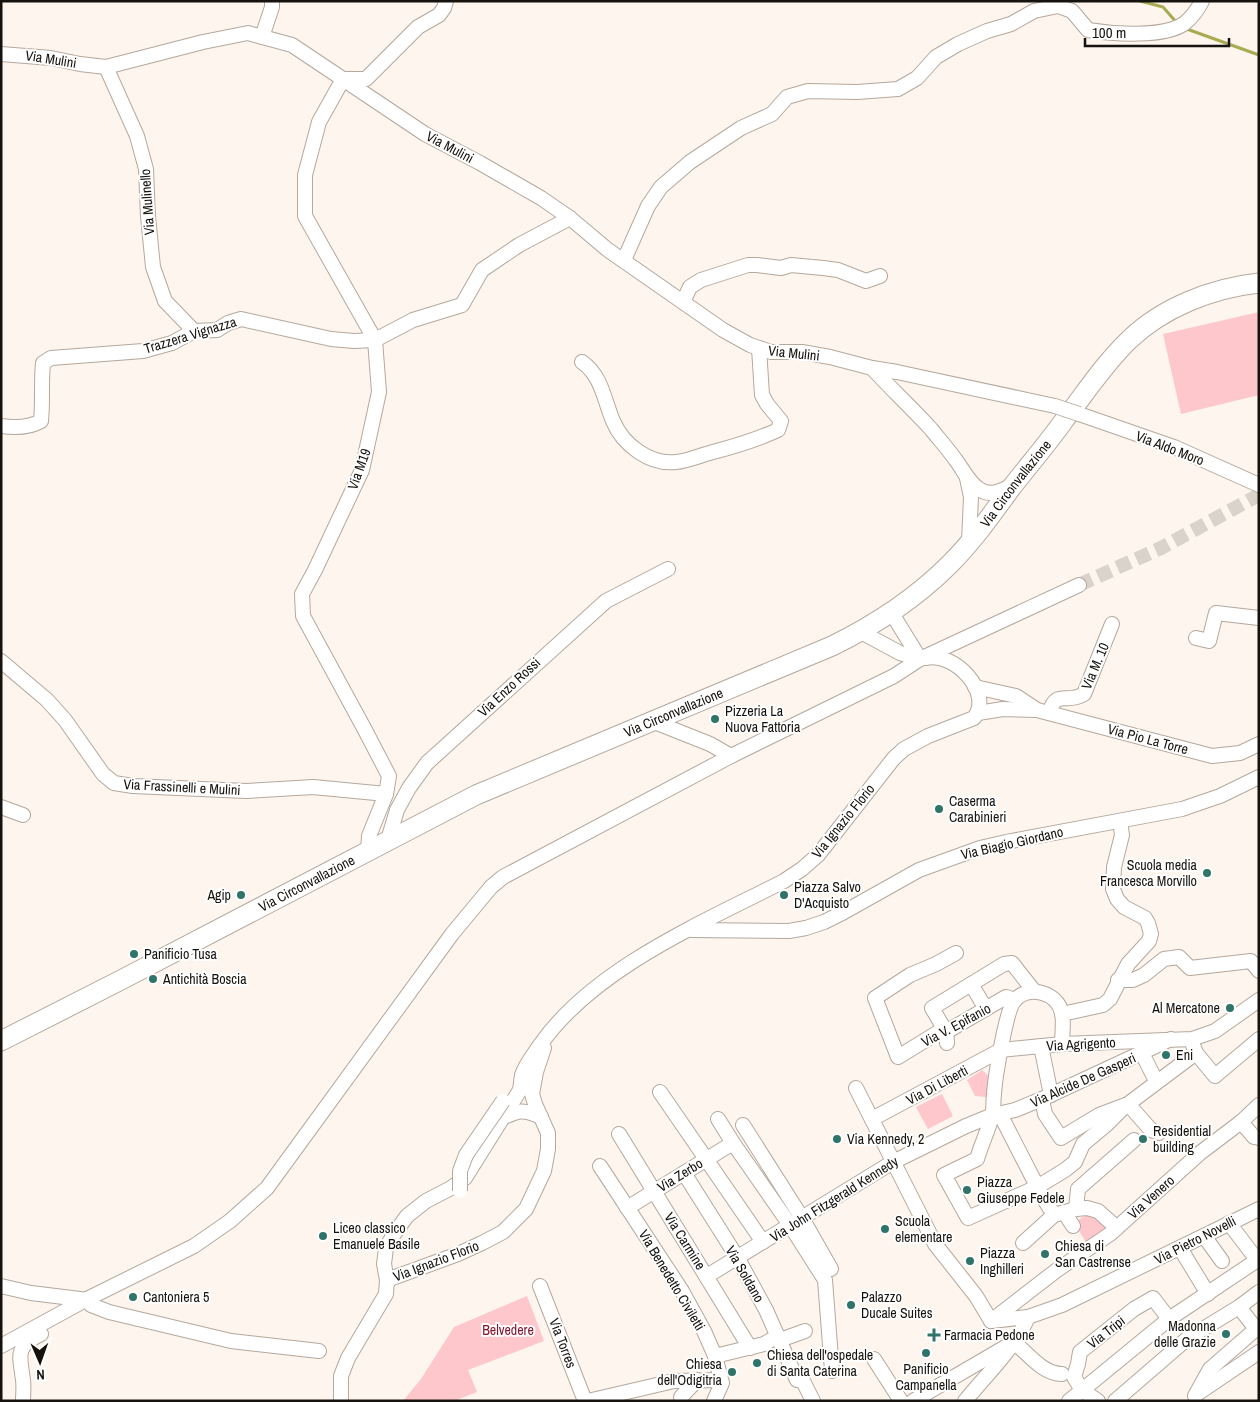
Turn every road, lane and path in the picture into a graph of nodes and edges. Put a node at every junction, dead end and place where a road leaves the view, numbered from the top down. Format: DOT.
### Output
graph roads {
  1 [pos="272,1"];
  2 [pos="446,1"];
  3 [pos="1202,1"];
  4 [pos="262,37"];
  5 [pos="1,54"];
  6 [pos="106,67"];
  7 [pos="343,80"];
  8 [pos="570,218"];
  9 [pos="624,260"];
  10 [pos="880,276"];
  11 [pos="1259,284"];
  12 [pos="683,302"];
  13 [pos="194,331"];
  14 [pos="375,340"];
  15 [pos="759,348"];
  16 [pos="582,362"];
  17 [pos="872,368"];
  18 [pos="1,426"];
  19 [pos="1013,485"];
  20 [pos="1259,485"];
  21 [pos="975,493"];
  22 [pos="987,521"];
  23 [pos="969,542"];
  24 [pos="668,569"];
  25 [pos="1079,585"];
  26 [pos="891,612"];
  27 [pos="1259,618"];
  28 [pos="1112,624"];
  29 [pos="861,632"];
  30 [pos="1196,638"];
  31 [pos="920,659"];
  32 [pos="1,661"];
  33 [pos="974,687"];
  34 [pos="1043,712"];
  35 [pos="978,713"];
  36 [pos="652,721"];
  37 [pos="1259,744"];
  38 [pos="732,756"];
  39 [pos="1259,777"];
  40 [pos="386,794"];
  41 [pos="1,807"];
  42 [pos="397,810"];
  43 [pos="23,815"];
  44 [pos="1120,821"];
  45 [pos="415,826"];
  46 [pos="388,840"];
  47 [pos="368,850"];
  48 [pos="726,910"];
  49 [pos="689,930"];
  50 [pos="743,931"];
  51 [pos="956,953"];
  52 [pos="1259,971"];
  53 [pos="1118,980"];
  54 [pos="970,984"];
  55 [pos="1034,991"];
  56 [pos="1015,1000"];
  57 [pos="1259,1000"];
  58 [pos="986,1009"];
  59 [pos="1062,1014"];
  60 [pos="551,1029"];
  61 [pos="947,1037"];
  62 [pos="1170,1039"];
  63 [pos="1259,1039"];
  64 [pos="1,1040"];
  65 [pos="1062,1044"];
  66 [pos="1041,1046"];
  67 [pos="1194,1046"];
  68 [pos="1002,1050"];
  69 [pos="1142,1053"];
  70 [pos="523,1073"];
  71 [pos="1156,1081"];
  72 [pos="856,1088"];
  73 [pos="660,1092"];
  74 [pos="1047,1097"];
  75 [pos="1126,1105"];
  76 [pos="1259,1105"];
  77 [pos="996,1114"];
  78 [pos="541,1117"];
  79 [pos="502,1118"];
  80 [pos="718,1119"];
  81 [pos="872,1119"];
  82 [pos="1241,1122"];
  83 [pos="743,1125"];
  84 [pos="1159,1133"];
  85 [pos="619,1134"];
  86 [pos="1259,1138"];
  87 [pos="1134,1140"];
  88 [pos="732,1143"];
  89 [pos="705,1160"];
  90 [pos="893,1162"];
  91 [pos="600,1166"];
  92 [pos="684,1173"];
  93 [pos="1037,1187"];
  94 [pos="460,1191"];
  95 [pos="654,1191"];
  96 [pos="627,1208"];
  97 [pos="1259,1210"];
  98 [pos="1065,1212"];
  99 [pos="796,1222"];
  100 [pos="1229,1223"];
  101 [pos="1073,1226"];
  102 [pos="1117,1228"];
  103 [pos="1204,1236"];
  104 [pos="764,1242"];
  105 [pos="1023,1243"];
  106 [pos="1180,1248"];
  107 [pos="737,1258"];
  108 [pos="1258,1260"];
  109 [pos="1222,1261"];
  110 [pos="831,1268"];
  111 [pos="706,1276"];
  112 [pos="387,1280"];
  113 [pos="1,1286"];
  114 [pos="540,1286"];
  115 [pos="1259,1292"];
  116 [pos="1208,1294"];
  117 [pos="1018,1300"];
  118 [pos="89,1302"];
  119 [pos="1239,1307"];
  120 [pos="1028,1316"];
  121 [pos="1169,1319"];
  122 [pos="991,1321"];
  123 [pos="805,1331"];
  124 [pos="779,1338"];
  125 [pos="1014,1342"];
  126 [pos="1,1346"];
  127 [pos="750,1348"];
  128 [pos="320,1352"];
  129 [pos="1259,1352"];
  130 [pos="715,1356"];
  131 [pos="874,1359"];
  132 [pos="832,1371"];
  133 [pos="1068,1376"];
  134 [pos="697,1380"];
  135 [pos="721,1380"];
  136 [pos="1082,1390"];
  137 [pos="681,1397"];
  138 [pos="1191,1398"];
  139 [pos="588,1400"];
  140 [pos="23,1401"];
  141 [pos="341,1401"];
  142 [pos="714,1401"];
  143 [pos="813,1401"];
  144 [pos="901,1401"];
  145 [pos="913,1401"];
  146 [pos="965,1401"];
  147 [pos="1069,1401"];
  148 [pos="1098,1401"];
  149 [pos="1115,1401"];
  1 -- 4 [label="street"];
  2 -- 7 [label="street"];
  3 -- 9 [label="street"];
  4 -- 6 [label="street, Via Mulini"];
  4 -- 7 [label="street, Via Mulini"];
  5 -- 6 [label="street, Via Mulini"];
  6 -- 13 [label="street, Via Mulinello"];
  7 -- 8 [label="street, Via Mulini"];
  7 -- 14 [label="street, Via M19"];
  8 -- 9 [label="street, Via Mulini"];
  8 -- 14 [label="street"];
  9 -- 12 [label="street, Via Mulini"];
  10 -- 12 [label="street"];
  11 -- 19 [label="main road, Via Circonvallazione"];
  12 -- 15 [label="street, Via Mulini"];
  13 -- 14 [label="street, Trazzera Vignazza"];
  13 -- 18 [label="street, Trazzera Vignazza"];
  14 -- 40 [label="street, Via M19"];
  15 -- 16 [label="street"];
  15 -- 17 [label="street, Via Mulini"];
  17 -- 20 [label="street, Via Aldo Moro, bridge"];
  17 -- 21 [label="street"];
  19 -- 21 [label="street"];
  19 -- 22 [label="main road, Via Circonvallazione"];
  21 -- 22 [label="street"];
  21 -- 23 [label="street"];
  22 -- 23 [label="main road, Via Circonvallazione"];
  23 -- 26 [label="main road, Via Circonvallazione"];
  24 -- 42 [label="street, Via Enzo Rossi"];
  25 -- 31 [label="street"];
  26 -- 29 [label="main road, Via Circonvallazione"];
  26 -- 31 [label="street"];
  27 -- 30 [label="street"];
  28 -- 34 [label="street, Via M. 10"];
  29 -- 31 [label="street"];
  29 -- 36 [label="main road, Via Circonvallazione"];
  31 -- 33 [label="street"];
  31 -- 38 [label="street"];
  32 -- 40 [label="street, Via Frassinelli e Mulini"];
  33 -- 34 [label="street"];
  33 -- 35 [label="street"];
  34 -- 35 [label="street"];
  34 -- 37 [label="street, Via Pio La Torre"];
  35 -- 48 [label="street, Via Ignazio Florio"];
  36 -- 38 [label="street"];
  36 -- 45 [label="main road, Via Circonvallazione"];
  38 -- 118 [label="street"];
  39 -- 44 [label="street, Via Biagio Giordano"];
  40 -- 47 [label="street, Via M19"];
  41 -- 43 [label="street"];
  42 -- 45 [label="street"];
  42 -- 46 [label="street, Via Enzo Rossi"];
  44 -- 50 [label="street, Via Biagio Giordano"];
  44 -- 53 [label="street"];
  45 -- 46 [label="main road, Via Circonvallazione"];
  46 -- 47 [label="main road, Via Circonvallazione"];
  47 -- 64 [label="main road, Via Circonvallazione"];
  48 -- 49 [label="street, Via Ignazio Florio"];
  48 -- 50 [label="street"];
  49 -- 50 [label="street, Via Biagio Giordano"];
  49 -- 60 [label="street, Via Ignazio Florio"];
  51 -- 61 [label="street, Via V. Epifanio"];
  52 -- 53 [label="street"];
  53 -- 59 [label="street"];
  54 -- 55 [label="street"];
  54 -- 58 [label="street"];
  54 -- 61 [label="street"];
  55 -- 56 [label="street, Via V. Epifanio"];
  55 -- 59 [label="street"];
  56 -- 58 [label="street, Via V. Epifanio"];
  56 -- 68 [label="street"];
  57 -- 67 [label="street"];
  58 -- 61 [label="street, Via V. Epifanio"];
  59 -- 65 [label="street"];
  60 -- 70 [label="street, Via Ignazio Florio"];
  60 -- 78 [label="street, Via Ignazio Florio"];
  62 -- 65 [label="street, Via Agrigento"];
  62 -- 67 [label="street, Via Agrigento"];
  62 -- 69 [label="street, Via Alcide De Gasperi"];
  63 -- 67 [label="street"];
  65 -- 66 [label="street, Via Agrigento"];
  66 -- 68 [label="street, Via Agrigento"];
  66 -- 74 [label="street"];
  67 -- 71 [label="street"];
  68 -- 77 [label="street"];
  68 -- 81 [label="street, Via Di Liberti"];
  69 -- 71 [label="street"];
  69 -- 74 [label="street, Via Alcide De Gasperi"];
  70 -- 79 [label="street, Via Ignazio Florio"];
  70 -- 94 [label="street, bridge"];
  71 -- 75 [label="street"];
  72 -- 81 [label="street"];
  73 -- 89 [label="street"];
  74 -- 75 [label="street"];
  74 -- 77 [label="street, Via Alcide De Gasperi"];
  75 -- 84 [label="street"];
  75 -- 93 [label="street"];
  76 -- 82 [label="street, Via Venero"];
  77 -- 90 [label="street, Via John Fitzgerald Kennedy"];
  77 -- 93 [label="street"];
  77 -- 93 [label="street"];
  78 -- 79 [label="street"];
  78 -- 112 [label="street, Via Ignazio Florio"];
  79 -- 112 [label="street, Via Ignazio Florio"];
  80 -- 88 [label="street"];
  81 -- 90 [label="street"];
  82 -- 86 [label="street"];
  82 -- 102 [label="street, Via Venero"];
  83 -- 99 [label="street"];
  85 -- 95 [label="street, Via Carmine"];
  87 -- 98 [label="street"];
  88 -- 89 [label="street, Via Zerbo"];
  88 -- 99 [label="street"];
  89 -- 92 [label="street, Via Zerbo"];
  89 -- 104 [label="street"];
  90 -- 99 [label="street, Via John Fitzgerald Kennedy"];
  90 -- 122 [label="street"];
  91 -- 96 [label="street, Via Benedetto Civiletti"];
  92 -- 95 [label="street, Via Zerbo"];
  92 -- 107 [label="street, Via Soldano"];
  93 -- 98 [label="street"];
  95 -- 96 [label="street, Via Zerbo"];
  95 -- 111 [label="street, Via Carmine"];
  96 -- 130 [label="street, Via Benedetto Civiletti"];
  97 -- 100 [label="street, Via Pietro Novelli"];
  98 -- 101 [label="street"];
  98 -- 102 [label="street"];
  98 -- 105 [label="street"];
  99 -- 104 [label="street, Via John Fitzgerald Kennedy"];
  99 -- 110 [label="street"];
  99 -- 132 [label="street"];
  100 -- 103 [label="street, Via Pietro Novelli"];
  100 -- 108 [label="street"];
  102 -- 117 [label="street, Via Venero"];
  103 -- 106 [label="street, Via Pietro Novelli"];
  103 -- 109 [label="street"];
  104 -- 107 [label="street, Via John Fitzgerald Kennedy"];
  106 -- 116 [label="street"];
  106 -- 120 [label="street, Via Pietro Novelli"];
  107 -- 111 [label="street, Via John Fitzgerald Kennedy"];
  107 -- 124 [label="street, Via Soldano"];
  108 -- 116 [label="street"];
  111 -- 127 [label="street, Via Carmine"];
  112 -- 141 [label="street"];
  113 -- 118 [label="street"];
  114 -- 139 [label="street, Via Torres"];
  115 -- 119 [label="street"];
  116 -- 121 [label="street"];
  117 -- 120 [label="street"];
  117 -- 122 [label="street, Via Venero"];
  118 -- 126 [label="street"];
  118 -- 128 [label="street"];
  118 -- 140 [label="street"];
  119 -- 138 [label="street"];
  119 -- 149 [label="street"];
  120 -- 122 [label="street, Via Pietro Novelli"];
  120 -- 125 [label="street"];
  121 -- 133 [label="street, Via Tripi"];
  121 -- 136 [label="street"];
  123 -- 124 [label="street"];
  124 -- 127 [label="street"];
  124 -- 143 [label="street, Via Soldano"];
  125 -- 133 [label="street"];
  125 -- 145 [label="street"];
  125 -- 146 [label="street"];
  127 -- 130 [label="street"];
  129 -- 138 [label="street"];
  130 -- 135 [label="street, Via Benedetto Civiletti"];
  131 -- 144 [label="street"];
  133 -- 136 [label="street"];
  134 -- 135 [label="street"];
  134 -- 137 [label="street"];
  134 -- 139 [label="street"];
  135 -- 142 [label="street"];
  136 -- 147 [label="street"];
  136 -- 148 [label="street"];
}
